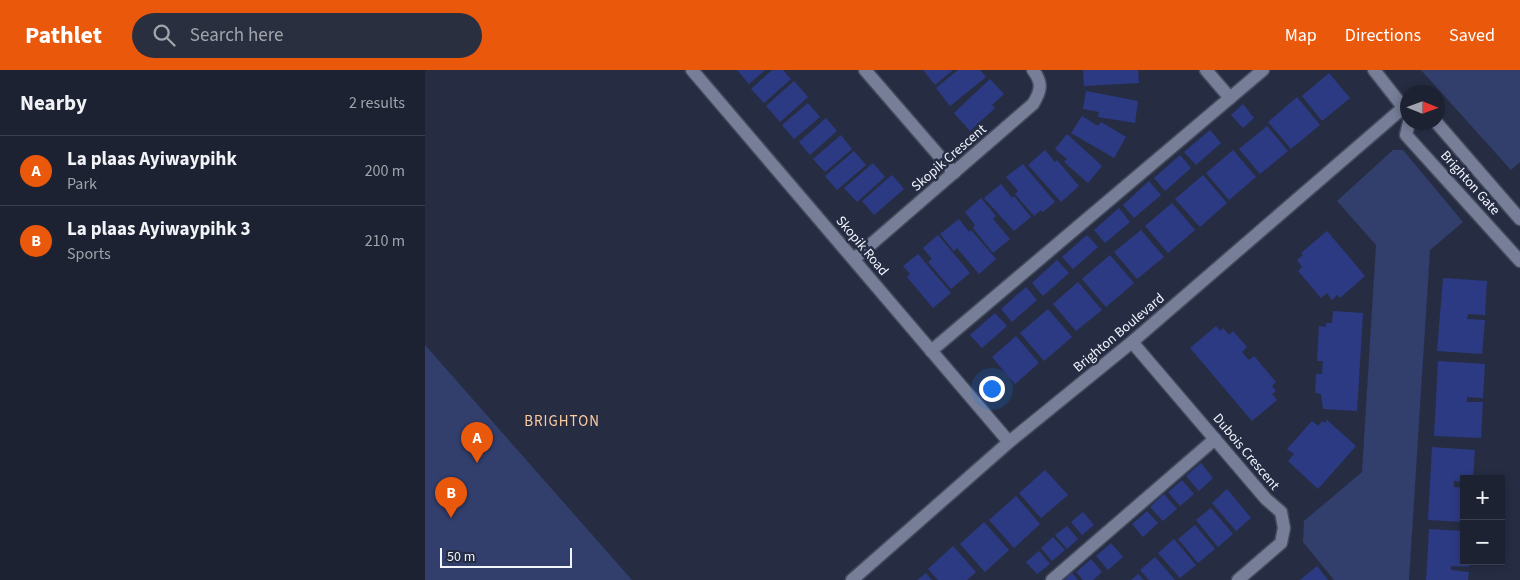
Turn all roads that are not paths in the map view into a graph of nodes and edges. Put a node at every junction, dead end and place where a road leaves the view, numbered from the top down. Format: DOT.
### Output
graph roads {
  1 [pos="692,70"];
  2 [pos="865,70"];
  3 [pos="1033,70"];
  4 [pos="1206,70"];
  5 [pos="1263,70"];
  6 [pos="1374,70"];
  7 [pos="1231,98"];
  8 [pos="1400,102"];
  9 [pos="1400,115"];
  10 [pos="1407,130"];
  11 [pos="1443,130"];
  12 [pos="954,173"];
  13 [pos="1520,219"];
  14 [pos="854,259"];
  15 [pos="1520,262"];
  16 [pos="1132,342"];
  17 [pos="931,350"];
  18 [pos="1215,439"];
  19 [pos="1009,442"];
  20 [pos="852,580"];
  21 [pos="1052,580"];
  22 [pos="1238,580"];
  1 -- 14 [label="street, Skopik Road"];
  2 -- 12 [label="street"];
  3 -- 12 [label="street, Skopik Crescent"];
  4 -- 7 [label="street"];
  5 -- 7 [label="street"];
  6 -- 8 [label="street"];
  7 -- 17 [label="street"];
  9 -- 16 [label="street, Brighton Boulevard"];
  10 -- 15 [label="street, Brighton Gate"];
  11 -- 13 [label="street, Brighton Gate"];
  12 -- 14 [label="street, Skopik Crescent"];
  14 -- 17 [label="street, Skopik Road"];
  16 -- 18 [label="street, Dubois Crescent"];
  16 -- 19 [label="street, Brighton Boulevard"];
  17 -- 19 [label="street, Skopik Road"];
  18 -- 21 [label="street"];
  18 -- 22 [label="street, Dubois Crescent"];
  19 -- 20 [label="street, Brighton Boulevard"];
}
